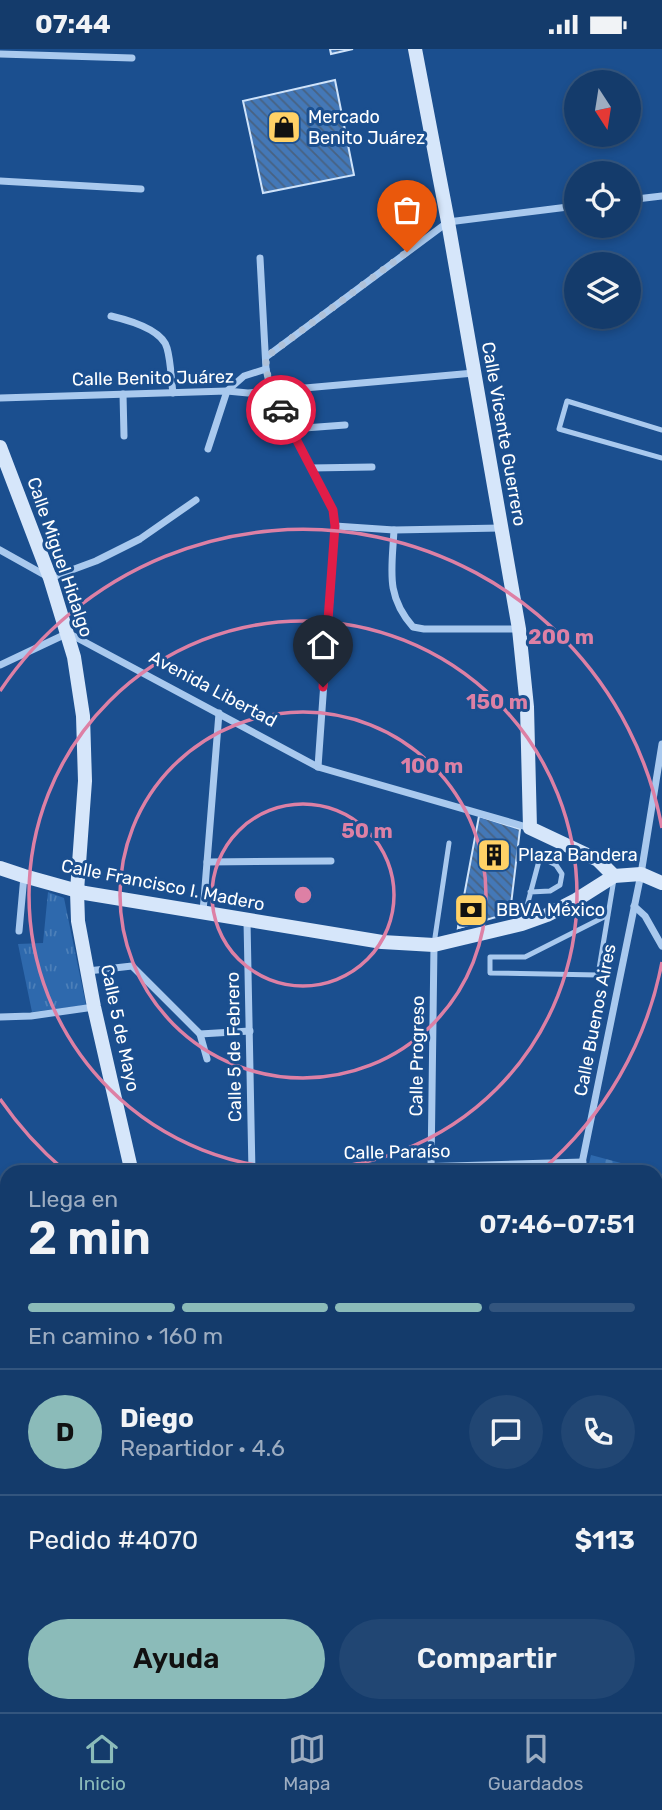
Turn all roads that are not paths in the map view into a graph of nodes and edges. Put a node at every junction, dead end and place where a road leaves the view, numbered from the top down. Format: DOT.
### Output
graph roads {
  1 [pos="415,49"];
  2 [pos="0,54"];
  3 [pos="132,58"];
  4 [pos="0,181"];
  5 [pos="141,189"];
  6 [pos="662,196"];
  7 [pos="641,198"];
  8 [pos="564,208"];
  9 [pos="448,222"];
  10 [pos="260,258"];
  11 [pos="111,316"];
  12 [pos="266,357"];
  13 [pos="266,369"];
  14 [pos="474,373"];
  15 [pos="227,391"];
  16 [pos="271,391"];
  17 [pos="173,393"];
  18 [pos="123,394"];
  19 [pos="0,398"];
  20 [pos="345,425"];
  21 [pos="291,429"];
  22 [pos="662,431"];
  23 [pos="124,436"];
  24 [pos="0,447"];
  25 [pos="208,449"];
  26 [pos="662,458"];
  27 [pos="372,467"];
  28 [pos="311,468"];
  29 [pos="195,500"];
  30 [pos="335,526"];
  31 [pos="501,528"];
  32 [pos="394,530"];
  33 [pos="0,550"];
  34 [pos="50,578"];
  35 [pos="519,629"];
  36 [pos="68,633"];
  37 [pos="0,665"];
  38 [pos="219,713"];
  39 [pos="662,744"];
  40 [pos="318,767"];
  41 [pos="659,787"];
  42 [pos="530,828"];
  43 [pos="449,843"];
  44 [pos="331,861"];
  45 [pos="207,862"];
  46 [pos="0,867"];
  47 [pos="641,874"];
  48 [pos="24,876"];
  49 [pos="614,876"];
  50 [pos="662,883"];
  51 [pos="77,891"];
  52 [pos="530,892"];
  53 [pos="634,906"];
  54 [pos="203,912"];
  55 [pos="608,915"];
  56 [pos="247,921"];
  57 [pos="522,924"];
  58 [pos="19,931"];
  59 [pos="434,945"];
  60 [pos="662,946"];
  61 [pos="88,971"];
  62 [pos="94,1007"];
  63 [pos="0,1017"];
  64 [pos="250,1031"];
  65 [pos="200,1034"];
  66 [pos="207,1059"];
  67 [pos="583,1162"];
  68 [pos="130,1165"];
  69 [pos="252,1165"];
  70 [pos="431,1165"];
  71 [pos="507,1165"];
  72 [pos="582,1165"];
  1 -- 9 [label="main road, Calle Vicente Guerrero"];
  2 -- 3 [label="street"];
  4 -- 5 [label="street"];
  6 -- 7 [label="street"];
  8 -- 9 [label="street"];
  9 -- 12 [label="street"];
  9 -- 14 [label="main road, Calle Vicente Guerrero"];
  10 -- 12 [label="street"];
  11 -- 17 [label="street"];
  12 -- 13 [label="street"];
  13 -- 15 [label="street"];
  13 -- 16 [label="street"];
  14 -- 16 [label="street, Calle Benito Juárez"];
  14 -- 31 [label="main road, Calle Vicente Guerrero"];
  15 -- 16 [label="street, Calle Benito Juárez"];
  15 -- 17 [label="street, Calle Benito Juárez"];
  15 -- 25 [label="street"];
  16 -- 21 [label="street"];
  17 -- 18 [label="street, Calle Benito Juárez"];
  18 -- 19 [label="street, Calle Benito Juárez"];
  18 -- 23 [label="street"];
  20 -- 21 [label="street"];
  21 -- 28 [label="street"];
  22 -- 26 [label="lane"];
  24 -- 34 [label="main road, Calle Miguel Hidalgo"];
  27 -- 28 [label="street"];
  28 -- 30 [label="street"];
  29 -- 34 [label="street"];
  30 -- 32 [label="street"];
  30 -- 40 [label="street"];
  31 -- 32 [label="street"];
  31 -- 35 [label="main road, Calle Vicente Guerrero"];
  32 -- 35 [label="street"];
  33 -- 34 [label="street"];
  34 -- 36 [label="main road, Calle Miguel Hidalgo"];
  35 -- 42 [label="main road, Calle Vicente Guerrero"];
  36 -- 37 [label="street"];
  36 -- 38 [label="street, Avenida Libertad"];
  36 -- 51 [label="main road, Calle Miguel Hidalgo"];
  38 -- 40 [label="street, Avenida Libertad"];
  38 -- 45 [label="street"];
  39 -- 41 [label="street, Calle Buenos Aires"];
  40 -- 42 [label="street, Avenida Libertad"];
  41 -- 47 [label="street, Calle Buenos Aires"];
  42 -- 49 [label="main road, Avenida Libertad"];
  43 -- 59 [label="lane"];
  44 -- 45 [label="street"];
  45 -- 54 [label="street"];
  46 -- 48 [label="main road, Calle Francisco I. Madero"];
  47 -- 49 [label="main road, Calle Francisco I. Madero"];
  47 -- 50 [label="main road"];
  47 -- 53 [label="street, Calle Buenos Aires"];
  48 -- 51 [label="main road, Calle Francisco I. Madero"];
  48 -- 58 [label="street"];
  49 -- 55 [label="lane"];
  49 -- 57 [label="main road, Calle Francisco I. Madero"];
  51 -- 54 [label="main road, Calle Francisco I. Madero"];
  51 -- 61 [label="main road, Calle 5 de Mayo"];
  52 -- 52 [label="lane"];
  52 -- 57 [label="lane"];
  53 -- 60 [label="street"];
  53 -- 67 [label="street, Calle Buenos Aires"];
  54 -- 56 [label="main road, Calle Francisco I. Madero"];
  55 -- 55 [label="lane"];
  56 -- 59 [label="main road, Calle Francisco I. Madero"];
  56 -- 64 [label="street, Calle 5 de Febrero"];
  57 -- 59 [label="main road, Calle Francisco I. Madero"];
  59 -- 70 [label="street, Calle Progreso"];
  61 -- 62 [label="main road, Calle 5 de Mayo"];
  61 -- 65 [label="street"];
  62 -- 63 [label="street"];
  62 -- 68 [label="main road, Calle 5 de Mayo"];
  64 -- 65 [label="street"];
  64 -- 69 [label="street, Calle 5 de Febrero"];
  65 -- 66 [label="street"];
  67 -- 71 [label="street, Calle Paraíso"];
  67 -- 72 [label="street, Calle Buenos Aires"];
}
